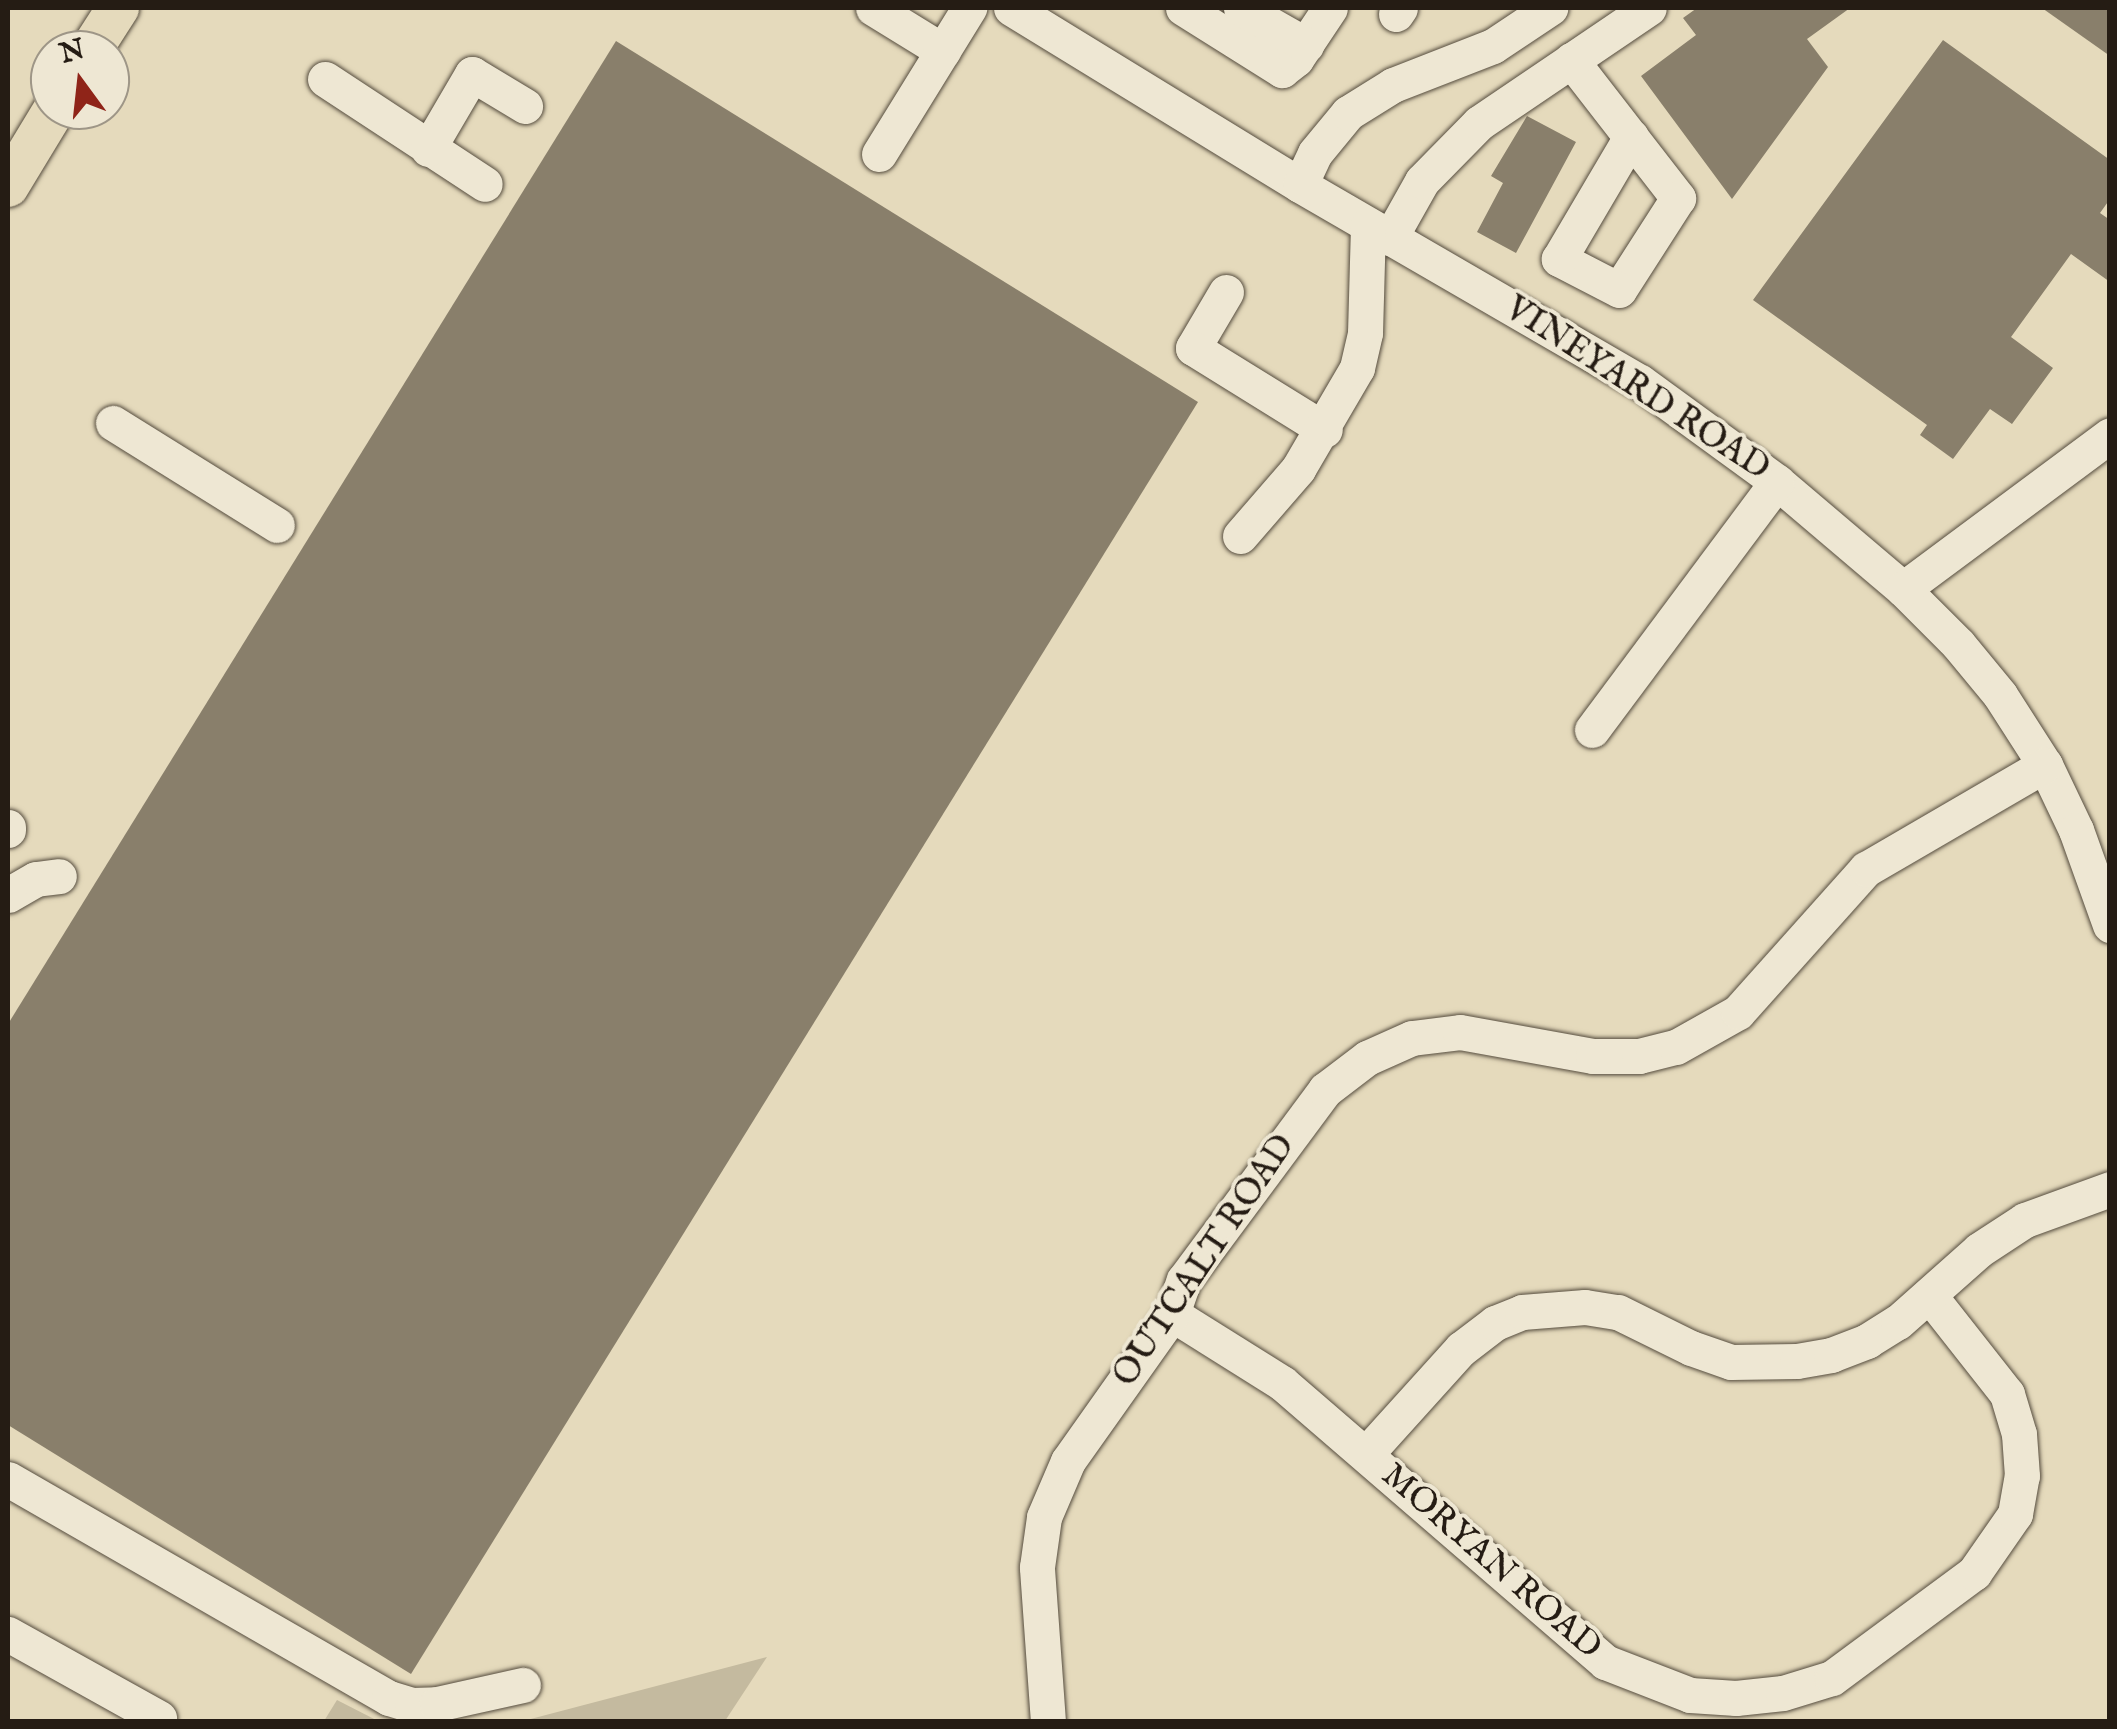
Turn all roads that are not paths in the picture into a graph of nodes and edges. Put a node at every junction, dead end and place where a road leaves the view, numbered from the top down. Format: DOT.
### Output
graph roads {
  1 [pos="118,8"];
  2 [pos="873,8"];
  3 [pos="969,8"];
  4 [pos="1011,8"];
  5 [pos="1183,8"];
  6 [pos="1241,8"];
  7 [pos="1648,8"];
  8 [pos="1537,11"];
  9 [pos="1315,20"];
  10 [pos="104,30"];
  11 [pos="943,51"];
  12 [pos="1572,60"];
  13 [pos="325,78"];
  14 [pos="525,106"];
  15 [pos="42,130"];
  16 [pos="1631,137"];
  17 [pos="428,149"];
  18 [pos="880,154"];
  19 [pos="485,184"];
  20 [pos="1300,185"];
  21 [pos="8,186"];
  22 [pos="1379,232"];
  23 [pos="1226,292"];
  24 [pos="112,422"];
  25 [pos="1324,430"];
  26 [pos="2110,435"];
  27 [pos="1777,482"];
  28 [pos="277,525"];
  29 [pos="1240,536"];
  30 [pos="1902,589"];
  31 [pos="1592,730"];
  32 [pos="2045,766"];
  33 [pos="59,876"];
  34 [pos="8,895"];
  35 [pos="2110,925"];
  36 [pos="2110,1189"];
  37 [pos="1929,1295"];
  38 [pos="1172,1314"];
  39 [pos="1366,1454"];
  40 [pos="8,1479"];
  41 [pos="8,1634"];
  42 [pos="524,1685"];
  43 [pos="160,1718"];
  44 [pos="1048,1722"];
  1 -- 10 [label="main road"];
  2 -- 11 [label="street"];
  3 -- 11 [label="street"];
  4 -- 20 [label="street, VINEYARD ROAD"];
  5 -- 9 [label="street"];
  6 -- 9 [label="street"];
  7 -- 12 [label="street"];
  8 -- 20 [label="street"];
  11 -- 18 [label="street"];
  12 -- 16 [label="street"];
  12 -- 22 [label="street"];
  13 -- 17 [label="street"];
  14 -- 17 [label="street"];
  15 -- 21 [label="main road"];
  17 -- 19 [label="street"];
  20 -- 22 [label="street, VINEYARD ROAD"];
  22 -- 25 [label="street"];
  22 -- 27 [label="street, VINEYARD ROAD"];
  23 -- 25 [label="street"];
  24 -- 28 [label="street"];
  25 -- 29 [label="street"];
  26 -- 30 [label="street"];
  27 -- 30 [label="street, VINEYARD ROAD"];
  27 -- 31 [label="street"];
  30 -- 32 [label="street, VINEYARD ROAD"];
  32 -- 35 [label="street, VINEYARD ROAD"];
  32 -- 38 [label="street, OUTCALT ROAD"];
  33 -- 34 [label="street"];
  36 -- 37 [label="street"];
  37 -- 39 [label="street"];
  37 -- 39 [label="street, MORYAN ROAD"];
  38 -- 39 [label="street, MORYAN ROAD"];
  38 -- 44 [label="street, OUTCALT ROAD"];
  40 -- 42 [label="street"];
  41 -- 43 [label="street"];
}
